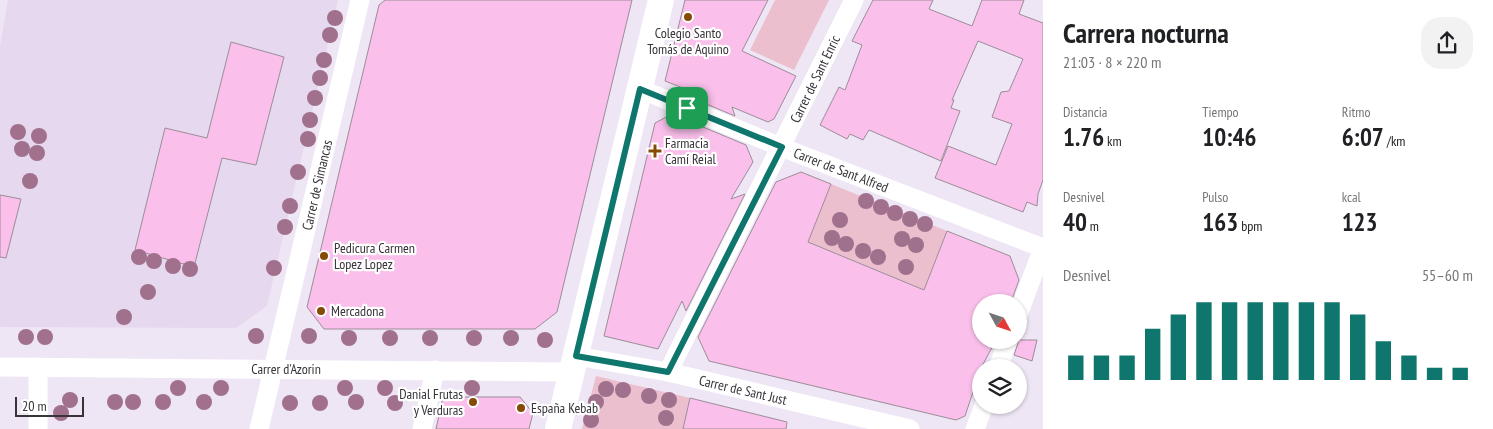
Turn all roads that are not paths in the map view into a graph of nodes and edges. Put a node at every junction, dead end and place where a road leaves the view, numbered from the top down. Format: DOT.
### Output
graph roads {
  1 [pos="360,0"];
  2 [pos="661,0"];
  3 [pos="854,0"];
  4 [pos="640,89"];
  5 [pos="782,147"];
  6 [pos="1043,248"];
  7 [pos="1026,294"];
  8 [pos="574,364"];
  9 [pos="0,367"];
  10 [pos="38,367"];
  11 [pos="273,369"];
  12 [pos="435,370"];
  13 [pos="668,372"];
  14 [pos="981,414"];
  15 [pos="38,429"];
  16 [pos="259,429"];
  17 [pos="422,429"];
  18 [pos="558,429"];
  19 [pos="910,429"];
  20 [pos="975,429"];
  1 -- 11 [label="street, Carrer de Simancas"];
  2 -- 4 [label="street"];
  3 -- 5 [label="street, Carrer de Sant Enric"];
  4 -- 5 [label="street, Carrer de Sant Alfred"];
  4 -- 8 [label="street"];
  5 -- 6 [label="street, Carrer de Sant Alfred"];
  5 -- 13 [label="street, Carrer de Sant Enric"];
  6 -- 7 [label="street"];
  8 -- 12 [label="street, Carrer d'Azorin"];
  8 -- 13 [label="street, Carrer de Sant Just"];
  8 -- 18 [label="street"];
  9 -- 10 [label="street, Carrer d'Azorin"];
  10 -- 11 [label="street, Carrer d'Azorin"];
  10 -- 15 [label="street"];
  11 -- 12 [label="street, Carrer d'Azorin"];
  11 -- 16 [label="street, Carrer de Simancas"];
  12 -- 17 [label="street"];
  13 -- 19 [label="street, Carrer de Sant Just"];
  14 -- 20 [label="street"];
}
